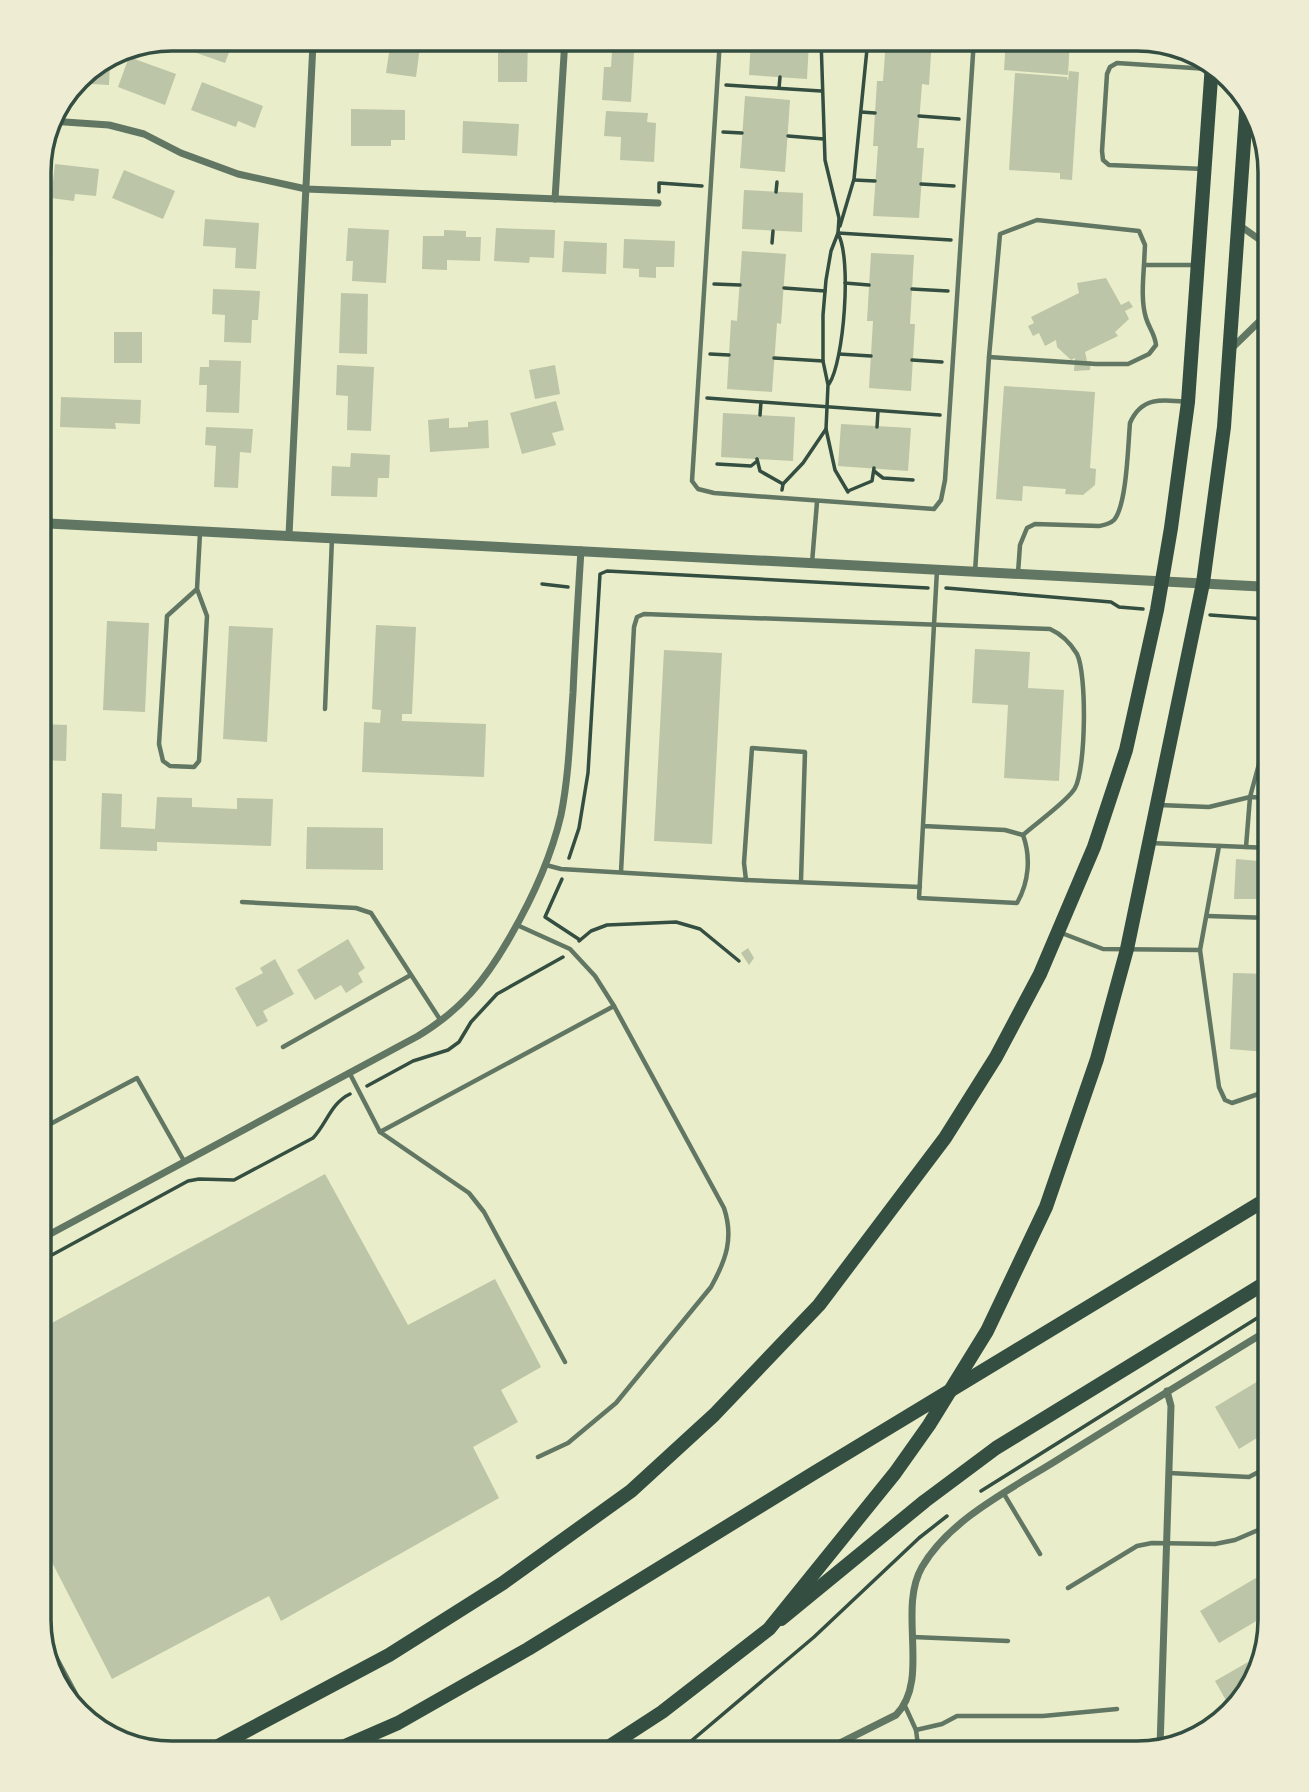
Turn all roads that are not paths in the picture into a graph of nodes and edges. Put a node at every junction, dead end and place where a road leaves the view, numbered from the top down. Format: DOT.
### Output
graph roads {
  1 [pos="313,51"];
  2 [pos="564,51"];
  3 [pos="719,51"];
  4 [pos="973,51"];
  5 [pos="1197,67"];
  6 [pos="1210,76"];
  7 [pos="1246,119"];
  8 [pos="62,122"];
  9 [pos="1204,169"];
  10 [pos="306,188"];
  11 [pos="555,199"];
  12 [pos="658,203"];
  13 [pos="1239,225"];
  14 [pos="1258,238"];
  15 [pos="1144,265"];
  16 [pos="1199,265"];
  17 [pos="1258,322"];
  18 [pos="1230,349"];
  19 [pos="989,357"];
  20 [pos="1188,402"];
  21 [pos="817,502"];
  22 [pos="51,524"];
  23 [pos="200,532"];
  24 [pos="289,535"];
  25 [pos="332,537"];
  26 [pos="581,550"];
  27 [pos="812,563"];
  28 [pos="937,569"];
  29 [pos="975,572"];
  30 [pos="1018,574"];
  31 [pos="1163,582"];
  32 [pos="1203,583"];
  33 [pos="1258,586"];
  34 [pos="197,589"];
  35 [pos="934,626"];
  36 [pos="325,709"];
  37 [pos="1258,770"];
  38 [pos="1256,778"];
  39 [pos="1250,797"];
  40 [pos="1258,797"];
  41 [pos="1158,805"];
  42 [pos="923,826"];
  43 [pos="1023,835"];
  44 [pos="1150,844"];
  45 [pos="1219,846"];
  46 [pos="1246,847"];
  47 [pos="1258,848"];
  48 [pos="546,865"];
  49 [pos="621,872"];
  50 [pos="746,880"];
  51 [pos="801,881"];
  52 [pos="920,887"];
  53 [pos="242,902"];
  54 [pos="1207,916"];
  55 [pos="1258,918"];
  56 [pos="517,925"];
  57 [pos="1058,932"];
  58 [pos="1127,949"];
  59 [pos="1200,950"];
  60 [pos="409,976"];
  61 [pos="614,1006"];
  62 [pos="441,1022"];
  63 [pos="283,1048"];
  64 [pos="348,1072"];
  65 [pos="1258,1094"];
  66 [pos="51,1124"];
  67 [pos="380,1132"];
  68 [pos="184,1161"];
  69 [pos="1258,1204"];
  70 [pos="51,1233"];
  71 [pos="1258,1287"];
  72 [pos="1258,1336"];
  73 [pos="565,1362"];
  74 [pos="1167,1391"];
  75 [pos="538,1457"];
  76 [pos="1258,1472"];
  77 [pos="1169,1473"];
  78 [pos="1004,1494"];
  79 [pos="1258,1530"];
  80 [pos="1166,1543"];
  81 [pos="1040,1554"];
  82 [pos="1068,1588"];
  83 [pos="769,1629"];
  84 [pos="912,1637"];
  85 [pos="1008,1641"];
  86 [pos="58,1661"];
  87 [pos="76,1694"];
  88 [pos="905,1706"];
  89 [pos="1117,1709"];
  90 [pos="916,1730"];
  91 [pos="1160,1739"];
  92 [pos="228,1741"];
  93 [pos="357,1741"];
  94 [pos="617,1741"];
  95 [pos="844,1741"];
  96 [pos="917,1741"];
  1 -- 10 [label="street"];
  2 -- 11 [label="street"];
  3 -- 21 [label="lane"];
  4 -- 21 [label="lane"];
  5 -- 9 [label="lane"];
  6 -- 9 [label="main road"];
  7 -- 13 [label="main road"];
  8 -- 10 [label="street"];
  9 -- 16 [label="main road"];
  10 -- 11 [label="street"];
  10 -- 24 [label="street"];
  11 -- 12 [label="street"];
  13 -- 14 [label="street"];
  13 -- 18 [label="main road"];
  15 -- 16 [label="lane"];
  15 -- 19 [label="lane"];
  15 -- 19 [label="lane"];
  16 -- 20 [label="main road"];
  17 -- 18 [label="street"];
  18 -- 32 [label="main road"];
  19 -- 29 [label="lane"];
  20 -- 30 [label="lane"];
  20 -- 31 [label="main road"];
  21 -- 27 [label="lane"];
  22 -- 23 [label="street"];
  23 -- 24 [label="street"];
  23 -- 34 [label="lane"];
  24 -- 25 [label="street"];
  25 -- 26 [label="street"];
  25 -- 36 [label="lane"];
  26 -- 27 [label="street"];
  26 -- 48 [label="street"];
  27 -- 28 [label="street"];
  28 -- 29 [label="street"];
  28 -- 35 [label="lane"];
  29 -- 30 [label="street"];
  30 -- 31 [label="street"];
  31 -- 32 [label="street"];
  31 -- 57 [label="main road"];
  32 -- 33 [label="street"];
  32 -- 41 [label="main road"];
  34 -- 34 [label="lane"];
  35 -- 42 [label="lane"];
  35 -- 43 [label="lane"];
  35 -- 49 [label="lane"];
  37 -- 38 [label="lane"];
  38 -- 39 [label="lane"];
  39 -- 40 [label="lane"];
  39 -- 41 [label="lane"];
  39 -- 46 [label="lane"];
  41 -- 44 [label="main road"];
  42 -- 43 [label="lane"];
  42 -- 52 [label="lane"];
  43 -- 52 [label="lane"];
  44 -- 45 [label="lane"];
  44 -- 58 [label="main road"];
  45 -- 46 [label="lane"];
  45 -- 54 [label="lane"];
  46 -- 47 [label="lane"];
  48 -- 49 [label="lane"];
  48 -- 56 [label="street"];
  49 -- 50 [label="lane"];
  50 -- 51 [label="lane"];
  50 -- 51 [label="lane"];
  51 -- 52 [label="lane"];
  53 -- 60 [label="lane"];
  54 -- 55 [label="lane"];
  54 -- 59 [label="lane"];
  56 -- 61 [label="lane"];
  56 -- 62 [label="street"];
  57 -- 58 [label="lane"];
  57 -- 92 [label="main road"];
  58 -- 59 [label="lane"];
  58 -- 83 [label="main road"];
  59 -- 65 [label="lane"];
  60 -- 62 [label="lane"];
  60 -- 63 [label="lane"];
  61 -- 67 [label="lane"];
  61 -- 75 [label="lane"];
  62 -- 64 [label="street"];
  64 -- 67 [label="lane"];
  64 -- 68 [label="street"];
  66 -- 68 [label="lane"];
  67 -- 73 [label="lane"];
  68 -- 70 [label="street"];
  69 -- 93 [label="main road"];
  71 -- 83 [label="main road"];
  72 -- 74 [label="street"];
  74 -- 77 [label="street"];
  74 -- 78 [label="street"];
  76 -- 77 [label="lane"];
  77 -- 80 [label="street"];
  78 -- 81 [label="lane"];
  78 -- 84 [label="street"];
  79 -- 80 [label="lane"];
  80 -- 82 [label="lane"];
  80 -- 91 [label="street"];
  83 -- 94 [label="main road"];
  84 -- 85 [label="lane"];
  84 -- 88 [label="street"];
  86 -- 87 [label="lane"];
  88 -- 90 [label="lane"];
  88 -- 95 [label="street"];
  89 -- 90 [label="lane"];
  90 -- 96 [label="lane"];
}
